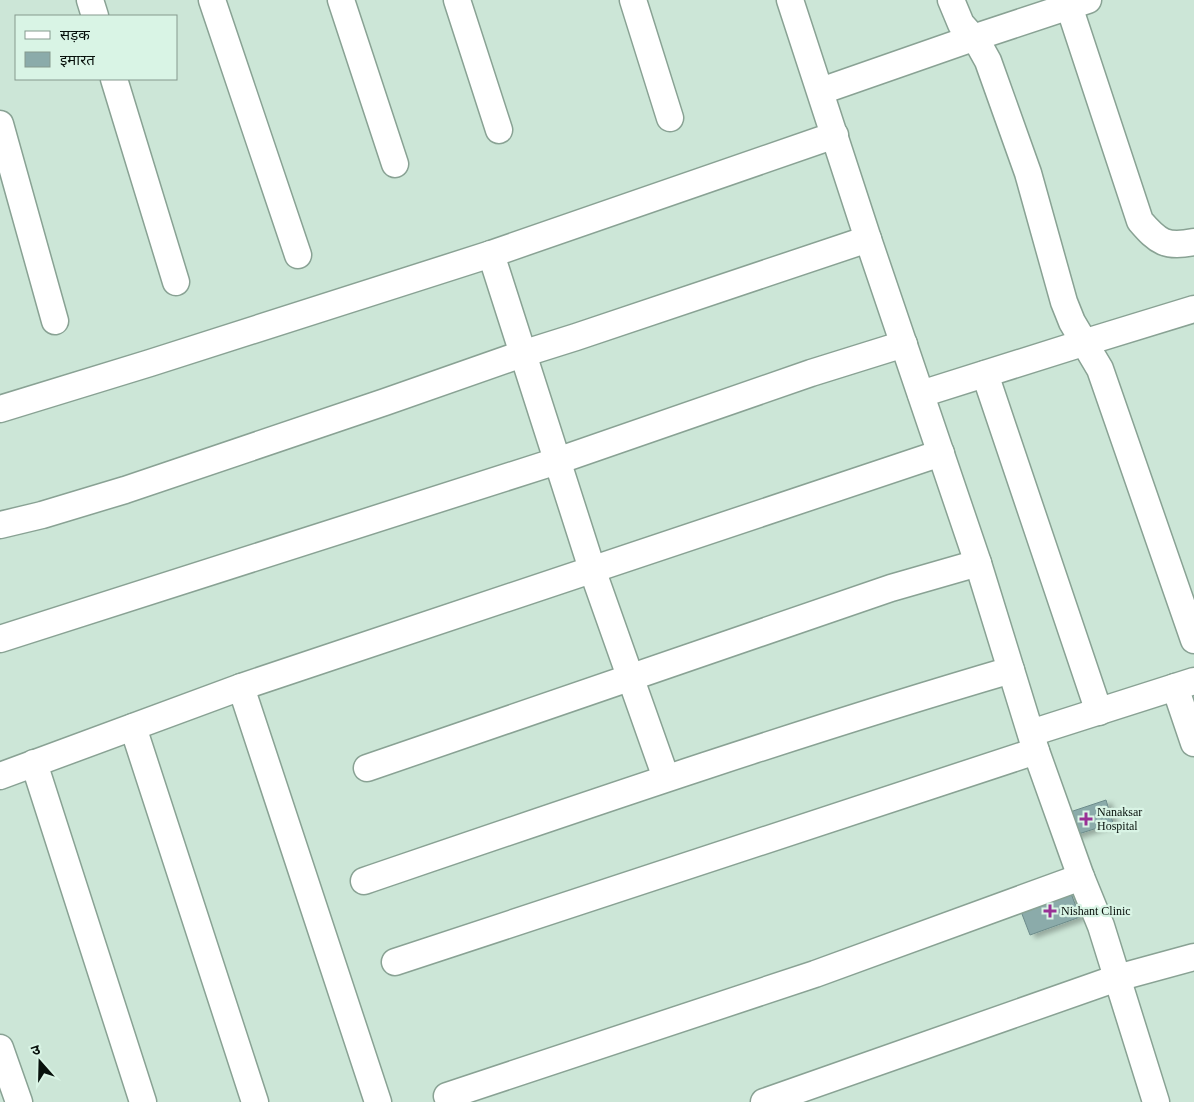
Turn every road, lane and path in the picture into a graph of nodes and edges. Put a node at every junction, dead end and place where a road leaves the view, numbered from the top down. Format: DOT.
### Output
graph roads {
  1 [pos="90,0"];
  2 [pos="212,0"];
  3 [pos="341,0"];
  4 [pos="458,0"];
  5 [pos="633,0"];
  6 [pos="790,0"];
  7 [pos="951,0"];
  8 [pos="1078,3"];
  9 [pos="95,15"];
  10 [pos="973,38"];
  11 [pos="114,80"];
  12 [pos="821,91"];
  13 [pos="670,118"];
  14 [pos="0,124"];
  15 [pos="499,130"];
  16 [pos="835,135"];
  17 [pos="395,164"];
  18 [pos="868,239"];
  19 [pos="1194,242"];
  20 [pos="491,254"];
  21 [pos="298,255"];
  22 [pos="176,282"];
  23 [pos="1194,309"];
  24 [pos="55,321"];
  25 [pos="1083,343"];
  26 [pos="904,344"];
  27 [pos="522,354"];
  28 [pos="985,374"];
  29 [pos="920,394"];
  30 [pos="0,409"];
  31 [pos="941,452"];
  32 [pos="557,461"];
  33 [pos="0,525"];
  34 [pos="978,563"];
  35 [pos="592,569"];
  36 [pos="0,639"];
  37 [pos="1194,640"];
  38 [pos="1011,670"];
  39 [pos="630,679"];
  40 [pos="1184,684"];
  41 [pos="241,687"];
  42 [pos="1099,712"];
  43 [pos="133,726"];
  44 [pos="1034,742"];
  45 [pos="1194,743"];
  46 [pos="34,763"];
  47 [pos="367,768"];
  48 [pos="0,776"];
  49 [pos="666,778"];
  50 [pos="1081,877"];
  51 [pos="364,881"];
  52 [pos="1194,957"];
  53 [pos="395,962"];
  54 [pos="1117,978"];
  55 [pos="0,1048"];
  56 [pos="447,1096"];
  57 [pos="19,1102"];
  58 [pos="143,1102"];
  59 [pos="255,1102"];
  60 [pos="378,1102"];
  61 [pos="764,1102"];
  62 [pos="1156,1102"];
  1 -- 9 [label="street"];
  2 -- 21 [label="street"];
  3 -- 17 [label="street"];
  4 -- 15 [label="street"];
  5 -- 13 [label="street"];
  6 -- 12 [label="street"];
  7 -- 10 [label="street"];
  8 -- 10 [label="street"];
  8 -- 19 [label="street"];
  10 -- 12 [label="street"];
  10 -- 25 [label="street"];
  11 -- 22 [label="street"];
  12 -- 16 [label="street"];
  14 -- 24 [label="street"];
  16 -- 18 [label="street"];
  16 -- 20 [label="street"];
  18 -- 26 [label="street"];
  18 -- 27 [label="street"];
  20 -- 27 [label="street"];
  20 -- 30 [label="street"];
  23 -- 25 [label="street"];
  25 -- 28 [label="street"];
  25 -- 37 [label="street"];
  26 -- 29 [label="street"];
  26 -- 32 [label="street"];
  27 -- 32 [label="street"];
  27 -- 33 [label="street"];
  28 -- 29 [label="street"];
  28 -- 42 [label="street"];
  29 -- 31 [label="street"];
  31 -- 34 [label="street"];
  31 -- 35 [label="street"];
  32 -- 35 [label="street"];
  32 -- 36 [label="street"];
  34 -- 38 [label="street"];
  34 -- 39 [label="street"];
  35 -- 39 [label="street"];
  35 -- 41 [label="street"];
  38 -- 44 [label="street"];
  38 -- 49 [label="street"];
  39 -- 47 [label="street"];
  39 -- 49 [label="street"];
  40 -- 42 [label="street"];
  40 -- 45 [label="street"];
  41 -- 43 [label="street"];
  41 -- 60 [label="street"];
  42 -- 44 [label="street"];
  43 -- 46 [label="street"];
  43 -- 59 [label="street"];
  44 -- 50 [label="street"];
  44 -- 53 [label="street"];
  46 -- 48 [label="street"];
  46 -- 58 [label="street"];
  49 -- 51 [label="street"];
  50 -- 54 [label="street"];
  50 -- 56 [label="street"];
  52 -- 54 [label="street"];
  54 -- 61 [label="street"];
  54 -- 62 [label="street"];
  55 -- 57 [label="street"];
}
